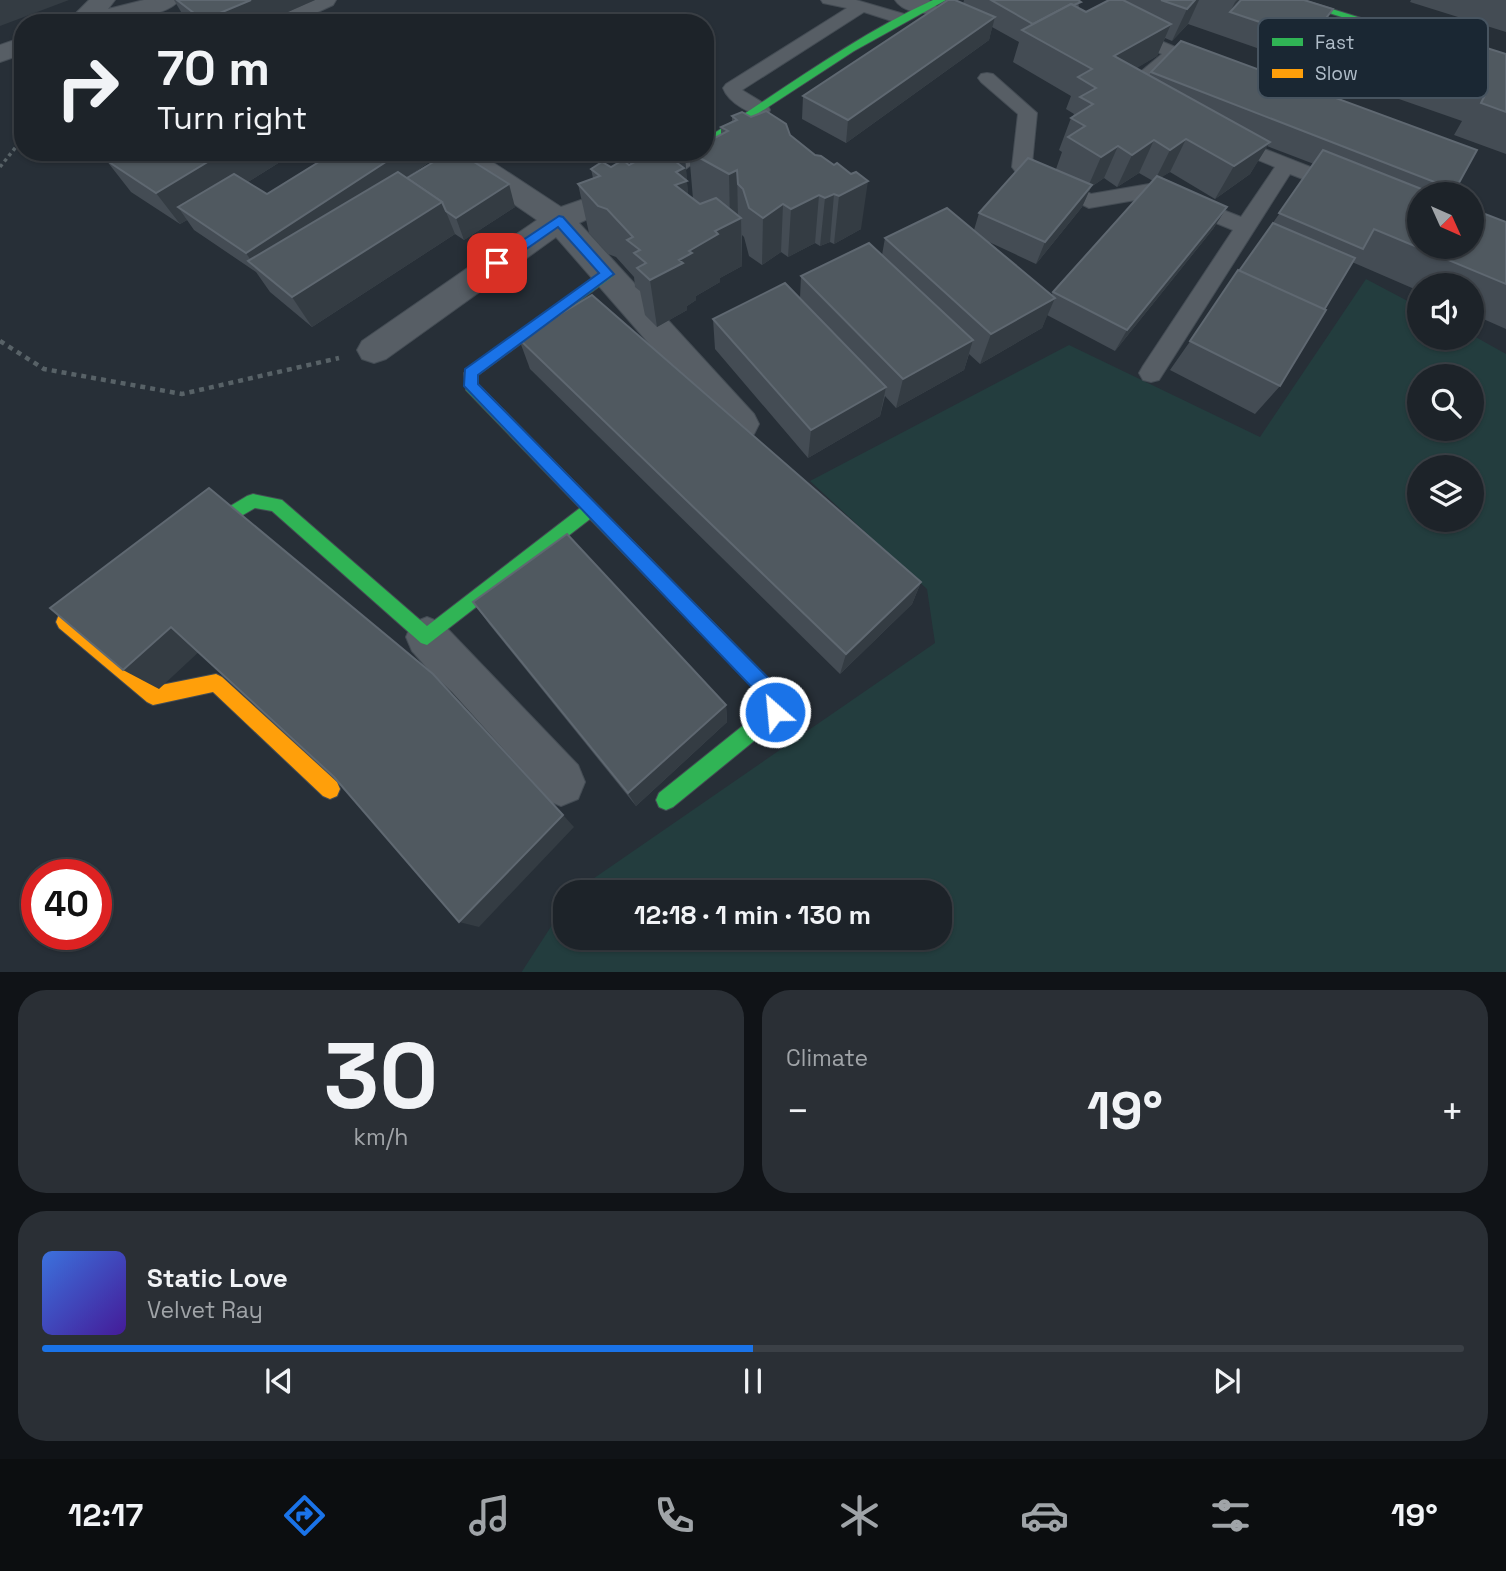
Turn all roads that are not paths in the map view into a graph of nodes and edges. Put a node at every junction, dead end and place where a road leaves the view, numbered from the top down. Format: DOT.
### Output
graph roads {
  1 [pos="103,0"];
  2 [pos="324,0"];
  3 [pos="829,0"];
  4 [pos="1293,0"];
  5 [pos="160,3"];
  6 [pos="862,6"];
  7 [pos="918,6"];
  8 [pos="88,14"];
  9 [pos="115,14"];
  10 [pos="293,14"];
  11 [pos="1351,18"];
  12 [pos="1116,27"];
  13 [pos="1488,60"];
  14 [pos="1506,66"];
  15 [pos="987,78"];
  16 [pos="1147,108"];
  17 [pos="761,110"];
  18 [pos="1210,134"];
  19 [pos="714,139"];
  20 [pos="470,161"];
  21 [pos="676,161"];
  22 [pos="1286,165"];
  23 [pos="1359,194"];
  24 [pos="559,220"];
  25 [pos="1246,227"];
  26 [pos="607,274"];
  27 [pos="374,350"];
  28 [pos="1151,373"];
  29 [pos="741,424"];
  30 [pos="591,509"];
  31 [pos="184,542"];
  32 [pos="115,583"];
  33 [pos="427,637"];
  34 [pos="561,782"];
  35 [pos="330,789"];
  36 [pos="666,800"];
  1 -- 8 [label="street"];
  2 -- 10 [label="street"];
  3 -- 6 [label="lane"];
  4 -- 11 [label="street"];
  5 -- 9 [label="street"];
  6 -- 7 [label="lane"];
  6 -- 17 [label="lane"];
  7 -- 17 [label="street"];
  12 -- 16 [label="lane"];
  13 -- 14 [label="street"];
  15 -- 25 [label="lane"];
  17 -- 19 [label="street"];
  18 -- 22 [label="lane"];
  20 -- 24 [label="street"];
  21 -- 24 [label="street"];
  22 -- 23 [label="lane"];
  22 -- 25 [label="lane"];
  24 -- 26 [label="street"];
  24 -- 27 [label="street"];
  25 -- 28 [label="lane"];
  26 -- 29 [label="street"];
  26 -- 30 [label="street"];
  30 -- 33 [label="street"];
  30 -- 36 [label="street"];
  31 -- 33 [label="street"];
  32 -- 35 [label="street"];
  33 -- 34 [label="street"];
}
